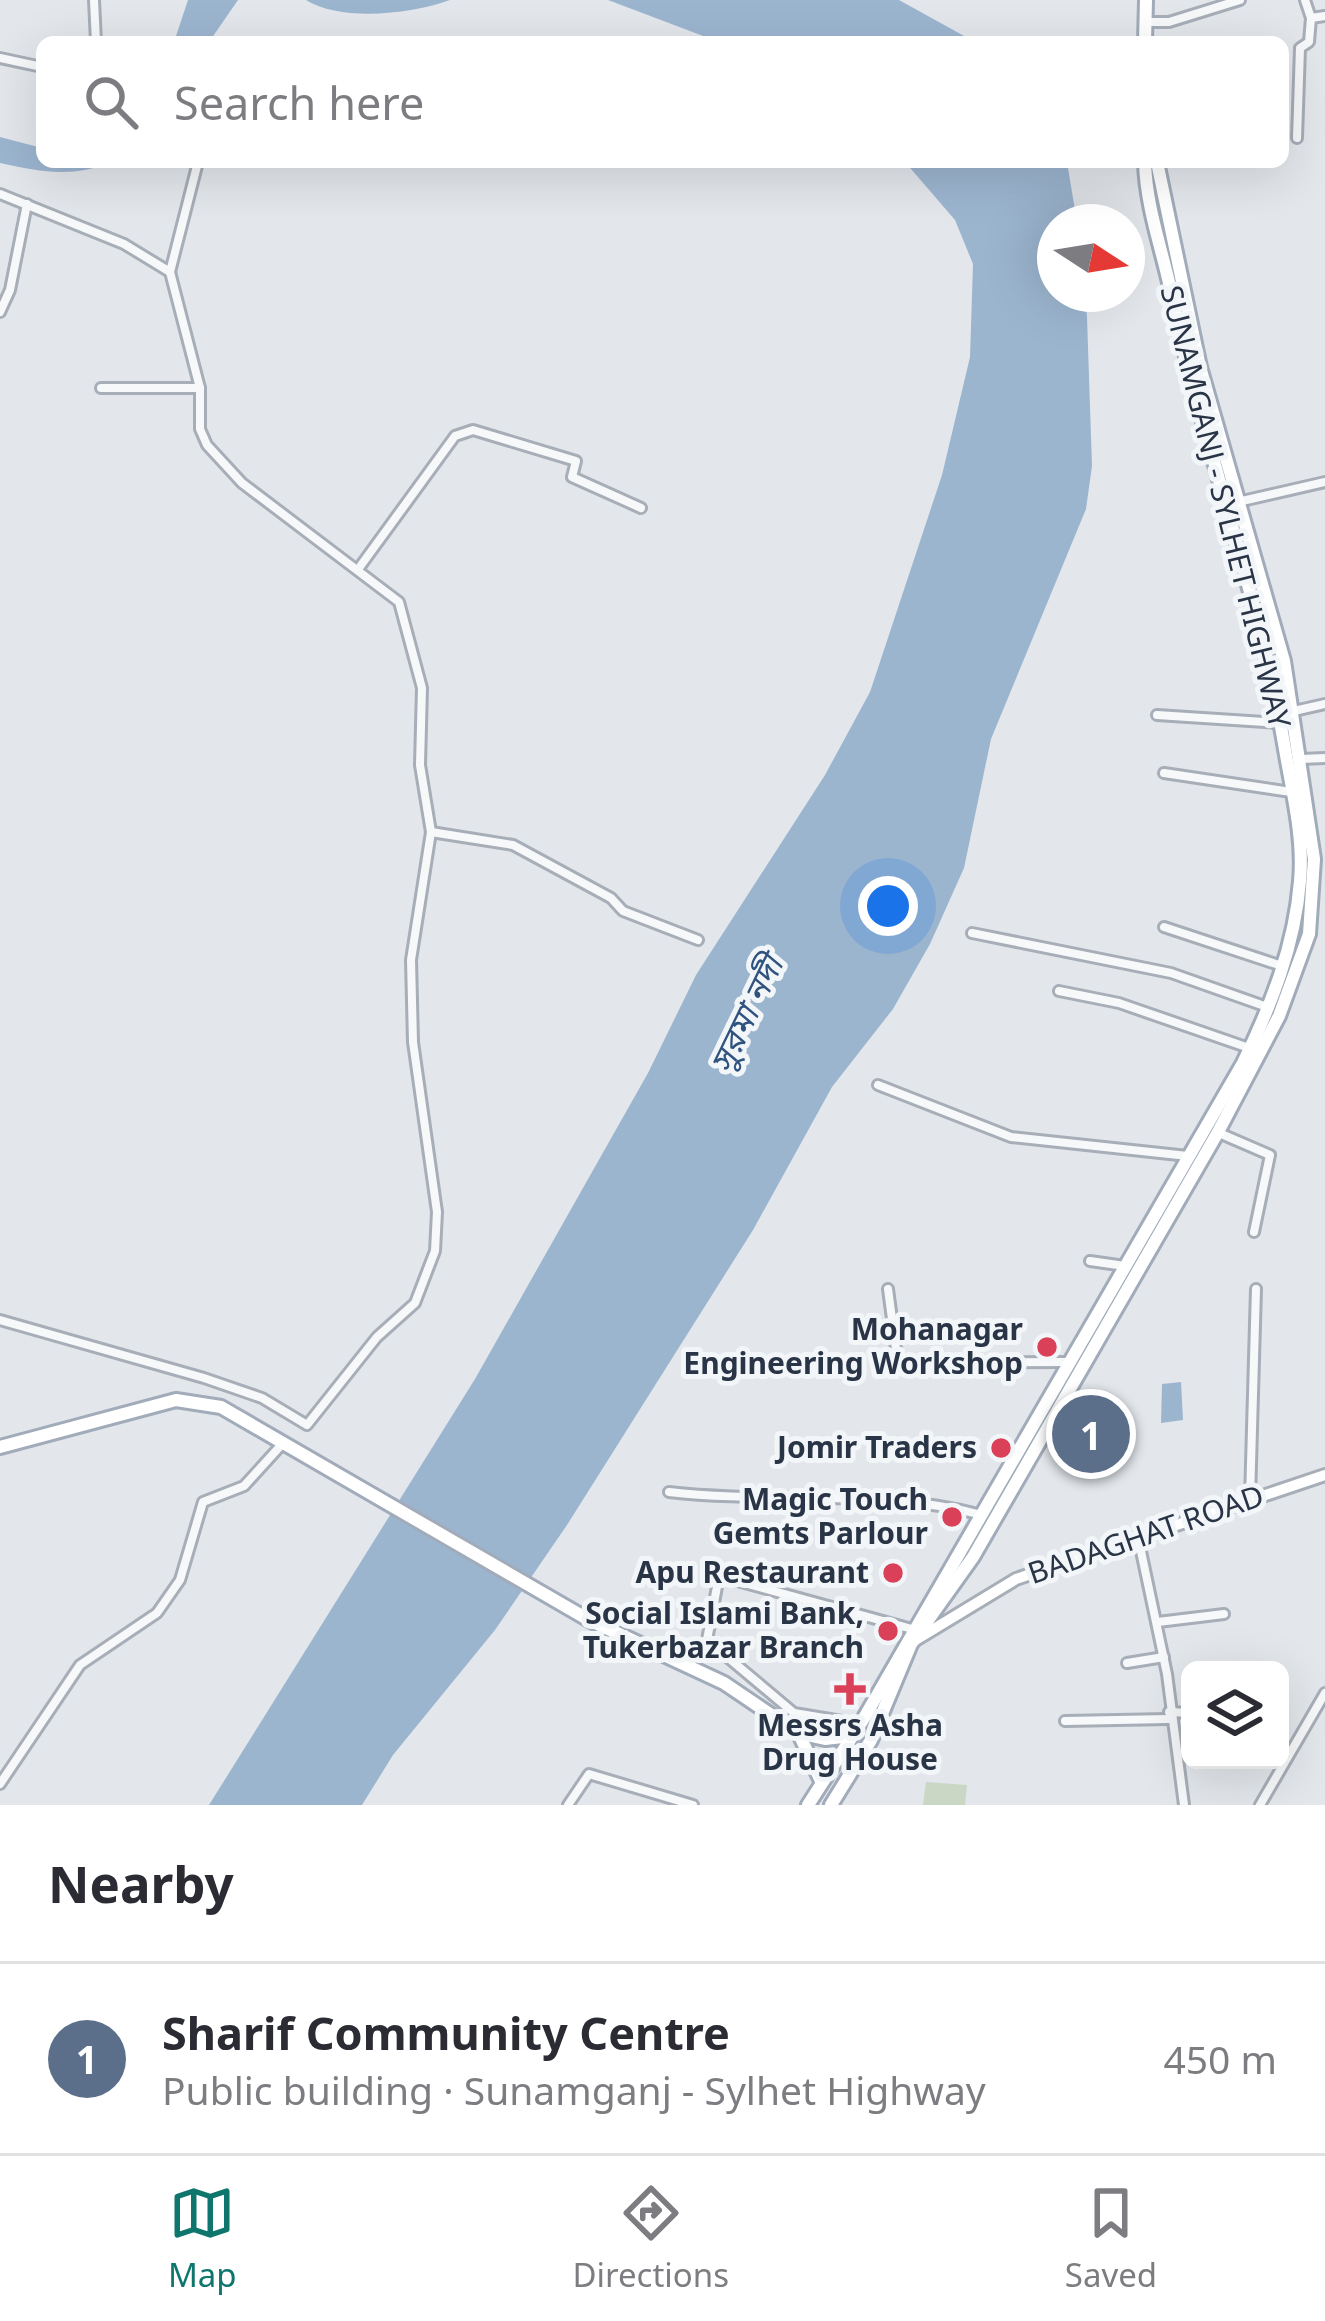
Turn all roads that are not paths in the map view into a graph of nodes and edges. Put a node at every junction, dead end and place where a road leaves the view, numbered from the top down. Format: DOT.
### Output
graph roads {
  1 [pos="94,0"];
  2 [pos="1147,0"];
  3 [pos="1240,0"];
  4 [pos="1305,0"];
  5 [pos="1325,16"];
  6 [pos="1311,18"];
  7 [pos="1145,22"];
  8 [pos="96,36"];
  9 [pos="1145,36"];
  10 [pos="0,58"];
  11 [pos="36,66"];
  12 [pos="1297,138"];
  13 [pos="196,168"];
  14 [pos="1147,168"];
  15 [pos="1155,168"];
  16 [pos="1153,184"];
  17 [pos="0,194"];
  18 [pos="27,204"];
  19 [pos="1172,264"];
  20 [pos="170,272"];
  21 [pos="0,311"];
  22 [pos="101,388"];
  23 [pos="200,388"];
  24 [pos="1325,482"];
  25 [pos="1242,501"];
  26 [pos="641,508"];
  27 [pos="358,568"];
  28 [pos="1325,704"];
  29 [pos="1294,711"];
  30 [pos="1157,716"];
  31 [pos="1280,723"];
  32 [pos="1325,758"];
  33 [pos="1301,759"];
  34 [pos="1164,772"];
  35 [pos="1292,792"];
  36 [pos="431,832"];
  37 [pos="1320,901"];
  38 [pos="1164,927"];
  39 [pos="972,933"];
  40 [pos="698,940"];
  41 [pos="1282,966"];
  42 [pos="1059,991"];
  43 [pos="1270,1008"];
  44 [pos="1250,1049"];
  45 [pos="878,1085"];
  46 [pos="1218,1132"];
  47 [pos="1190,1156"];
  48 [pos="1254,1232"];
  49 [pos="1090,1262"];
  50 [pos="1126,1267"];
  51 [pos="888,1289"];
  52 [pos="1256,1289"];
  53 [pos="0,1320"];
  54 [pos="1068,1362"];
  55 [pos="1033,1423"];
  56 [pos="1047,1431"];
  57 [pos="285,1440"];
  58 [pos="0,1447"];
  59 [pos="1325,1475"];
  60 [pos="669,1492"];
  61 [pos="1250,1499"];
  62 [pos="978,1513"];
  63 [pos="995,1519"];
  64 [pos="1138,1535"];
  65 [pos="958,1548"];
  66 [pos="973,1557"];
  67 [pos="1224,1614"];
  68 [pos="1158,1622"];
  69 [pos="912,1629"];
  70 [pos="907,1644"];
  71 [pos="1164,1657"];
  72 [pos="1127,1664"];
  73 [pos="1325,1693"];
  74 [pos="1181,1714"];
  75 [pos="1169,1716"];
  76 [pos="1065,1721"];
  77 [pos="860,1724"];
  78 [pos="798,1733"];
  79 [pos="850,1736"];
  80 [pos="833,1762"];
  81 [pos="851,1774"];
  82 [pos="821,1781"];
  83 [pos="0,1784"];
  84 [pos="568,1805"];
  85 [pos="693,1805"];
  86 [pos="808,1805"];
  87 [pos="831,1805"];
  88 [pos="1184,1805"];
  89 [pos="1260,1805"];
  1 -- 8 [label="street"];
  2 -- 7 [label="main road"];
  3 -- 7 [label="street"];
  4 -- 6 [label="street"];
  5 -- 6 [label="street"];
  6 -- 12 [label="street"];
  7 -- 9 [label="main road"];
  10 -- 11 [label="street"];
  13 -- 20 [label="street"];
  14 -- 16 [label="main road"];
  15 -- 16 [label="main road"];
  16 -- 19 [label="main road"];
  17 -- 18 [label="street"];
  18 -- 20 [label="street"];
  18 -- 21 [label="street"];
  19 -- 25 [label="main road, SUNAMGANJ - SYLHET HIGHWAY"];
  19 -- 31 [label="main road, SUNAMGANJ - SYLHET HIGHWAY"];
  20 -- 23 [label="street"];
  22 -- 23 [label="street"];
  23 -- 27 [label="street"];
  24 -- 25 [label="street"];
  25 -- 29 [label="main road, SUNAMGANJ - SYLHET HIGHWAY"];
  26 -- 27 [label="street"];
  27 -- 36 [label="street"];
  28 -- 29 [label="street"];
  29 -- 33 [label="main road, SUNAMGANJ - SYLHET HIGHWAY"];
  30 -- 31 [label="street"];
  31 -- 35 [label="main road, SUNAMGANJ - SYLHET HIGHWAY"];
  32 -- 33 [label="street"];
  33 -- 37 [label="main road, SUNAMGANJ - SYLHET HIGHWAY"];
  34 -- 35 [label="street"];
  35 -- 41 [label="main road, SUNAMGANJ - SYLHET HIGHWAY"];
  36 -- 40 [label="street"];
  36 -- 53 [label="street"];
  37 -- 46 [label="main road, SUNAMGANJ - SYLHET HIGHWAY"];
  38 -- 41 [label="street"];
  39 -- 43 [label="street"];
  41 -- 43 [label="main road, SUNAMGANJ - SYLHET HIGHWAY"];
  42 -- 44 [label="street"];
  43 -- 44 [label="main road, SUNAMGANJ - SYLHET HIGHWAY"];
  44 -- 47 [label="main road, SUNAMGANJ - SYLHET HIGHWAY"];
  45 -- 47 [label="street"];
  46 -- 48 [label="street"];
  46 -- 56 [label="main road, SUNAMGANJ - SYLHET HIGHWAY"];
  47 -- 50 [label="main road, SUNAMGANJ - SYLHET HIGHWAY"];
  49 -- 50 [label="street"];
  50 -- 54 [label="main road, SUNAMGANJ - SYLHET HIGHWAY"];
  51 -- 54 [label="street"];
  52 -- 61 [label="street"];
  54 -- 55 [label="main road, SUNAMGANJ - SYLHET HIGHWAY"];
  55 -- 56 [label="main road"];
  55 -- 62 [label="main road, SUNAMGANJ - SYLHET HIGHWAY"];
  56 -- 63 [label="main road, SUNAMGANJ - SYLHET HIGHWAY"];
  57 -- 58 [label="main road"];
  57 -- 78 [label="main road"];
  57 -- 83 [label="street"];
  59 -- 61 [label="main road, BADAGHAT ROAD"];
  60 -- 62 [label="street"];
  61 -- 64 [label="main road, BADAGHAT ROAD"];
  62 -- 63 [label="street"];
  62 -- 65 [label="main road, SUNAMGANJ - SYLHET HIGHWAY"];
  63 -- 66 [label="main road, SUNAMGANJ - SYLHET HIGHWAY"];
  64 -- 68 [label="street"];
  64 -- 70 [label="main road, BADAGHAT ROAD"];
  65 -- 66 [label="main road"];
  65 -- 69 [label="main road, SUNAMGANJ - SYLHET HIGHWAY"];
  66 -- 70 [label="main road, SUNAMGANJ - SYLHET HIGHWAY"];
  67 -- 68 [label="street"];
  68 -- 71 [label="street"];
  69 -- 70 [label="main road, SUNAMGANJ - SYLHET HIGHWAY"];
  69 -- 77 [label="street"];
  70 -- 77 [label="main road, SUNAMGANJ - SYLHET HIGHWAY"];
  70 -- 81 [label="main road, SUNAMGANJ - SYLHET HIGHWAY"];
  71 -- 72 [label="street"];
  71 -- 75 [label="street"];
  73 -- 89 [label="street"];
  74 -- 75 [label="street"];
  75 -- 76 [label="street"];
  75 -- 88 [label="street"];
  77 -- 79 [label="main road, SUNAMGANJ - SYLHET HIGHWAY"];
  78 -- 79 [label="main road"];
  78 -- 82 [label="main road"];
  79 -- 80 [label="main road, SUNAMGANJ - SYLHET HIGHWAY"];
  80 -- 81 [label="main road"];
  80 -- 82 [label="main road, SUNAMGANJ - SYLHET HIGHWAY"];
  81 -- 87 [label="main road, SUNAMGANJ - SYLHET HIGHWAY"];
  82 -- 86 [label="main road, SUNAMGANJ - SYLHET HIGHWAY"];
  84 -- 85 [label="street"];
}
